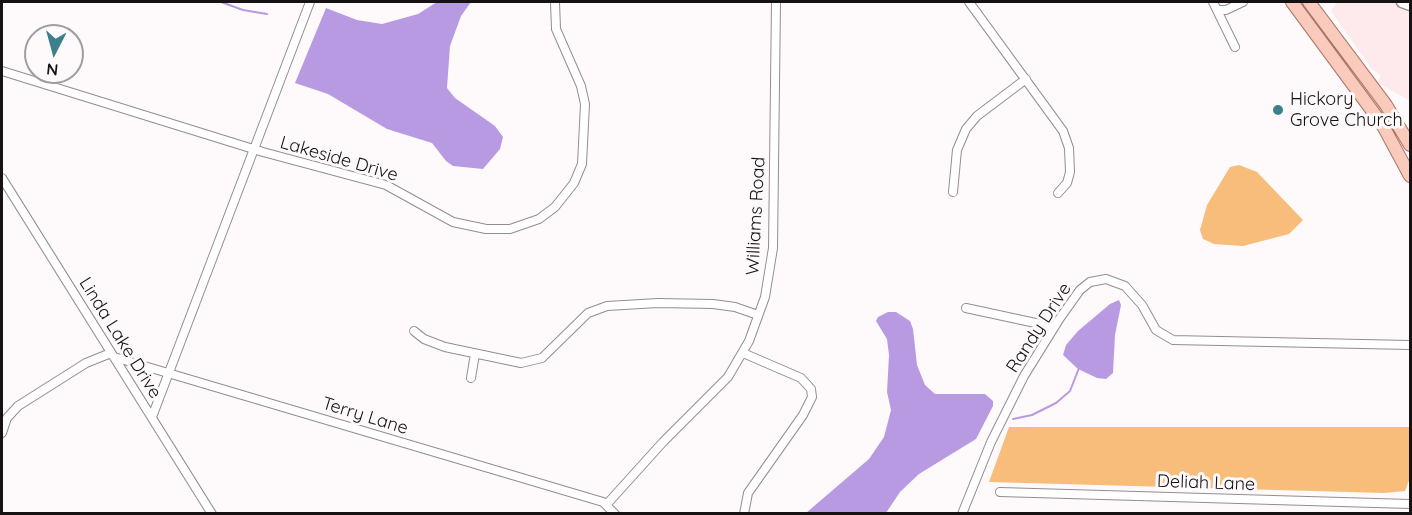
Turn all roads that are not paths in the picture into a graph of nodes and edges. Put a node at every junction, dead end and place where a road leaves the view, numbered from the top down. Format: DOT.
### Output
graph roads {
  1 [pos="310,2"];
  2 [pos="555,2"];
  3 [pos="776,2"];
  4 [pos="969,2"];
  5 [pos="1213,2"];
  6 [pos="1226,2"];
  7 [pos="1243,2"];
  8 [pos="1292,2"];
  9 [pos="1309,2"];
  10 [pos="1402,2"];
  11 [pos="1410,5"];
  12 [pos="1319,8"];
  13 [pos="1218,10"];
  14 [pos="1235,47"];
  15 [pos="2,71"];
  16 [pos="1026,79"];
  17 [pos="1405,128"];
  18 [pos="1410,145"];
  19 [pos="254,149"];
  20 [pos="1408,159"];
  21 [pos="1410,176"];
  22 [pos="2,178"];
  23 [pos="953,192"];
  24 [pos="1058,193"];
  25 [pos="966,308"];
  26 [pos="758,315"];
  27 [pos="1054,327"];
  28 [pos="414,331"];
  29 [pos="1410,345"];
  30 [pos="742,353"];
  31 [pos="475,354"];
  32 [pos="112,355"];
  33 [pos="168,373"];
  34 [pos="471,378"];
  35 [pos="152,417"];
  36 [pos="2,433"];
  37 [pos="1000,492"];
  38 [pos="607,504"];
  39 [pos="1410,504"];
  40 [pos="212,513"];
  41 [pos="615,513"];
  42 [pos="744,513"];
  43 [pos="962,513"];
  1 -- 19 [label="street, Lakeside Drive"];
  2 -- 19 [label="street, Lakeside Drive"];
  3 -- 26 [label="street, Williams Road"];
  4 -- 16 [label="street"];
  5 -- 13 [label="street"];
  6 -- 13 [label="street"];
  7 -- 13 [label="street"];
  8 -- 20 [label="main road"];
  9 -- 12 [label="main road"];
  10 -- 11 [label="street"];
  12 -- 17 [label="main road"];
  13 -- 14 [label="street"];
  15 -- 19 [label="street"];
  16 -- 23 [label="street"];
  16 -- 24 [label="street"];
  17 -- 18 [label="main road"];
  19 -- 33 [label="street"];
  20 -- 21 [label="main road"];
  22 -- 32 [label="street, Linda Lake Drive"];
  25 -- 27 [label="street"];
  26 -- 30 [label="street, Williams Road"];
  26 -- 31 [label="street"];
  27 -- 29 [label="street, Randy Drive"];
  27 -- 43 [label="street, Randy Drive"];
  28 -- 31 [label="street"];
  30 -- 38 [label="street, Williams Road"];
  30 -- 42 [label="street"];
  31 -- 34 [label="street"];
  32 -- 33 [label="street, Terry Lane"];
  32 -- 35 [label="street, Linda Lake Drive"];
  32 -- 36 [label="street"];
  33 -- 35 [label="street"];
  33 -- 38 [label="street, Terry Lane"];
  35 -- 40 [label="street, Linda Lake Drive"];
  37 -- 39 [label="street, Deliah Lane"];
  38 -- 41 [label="street"];
}
